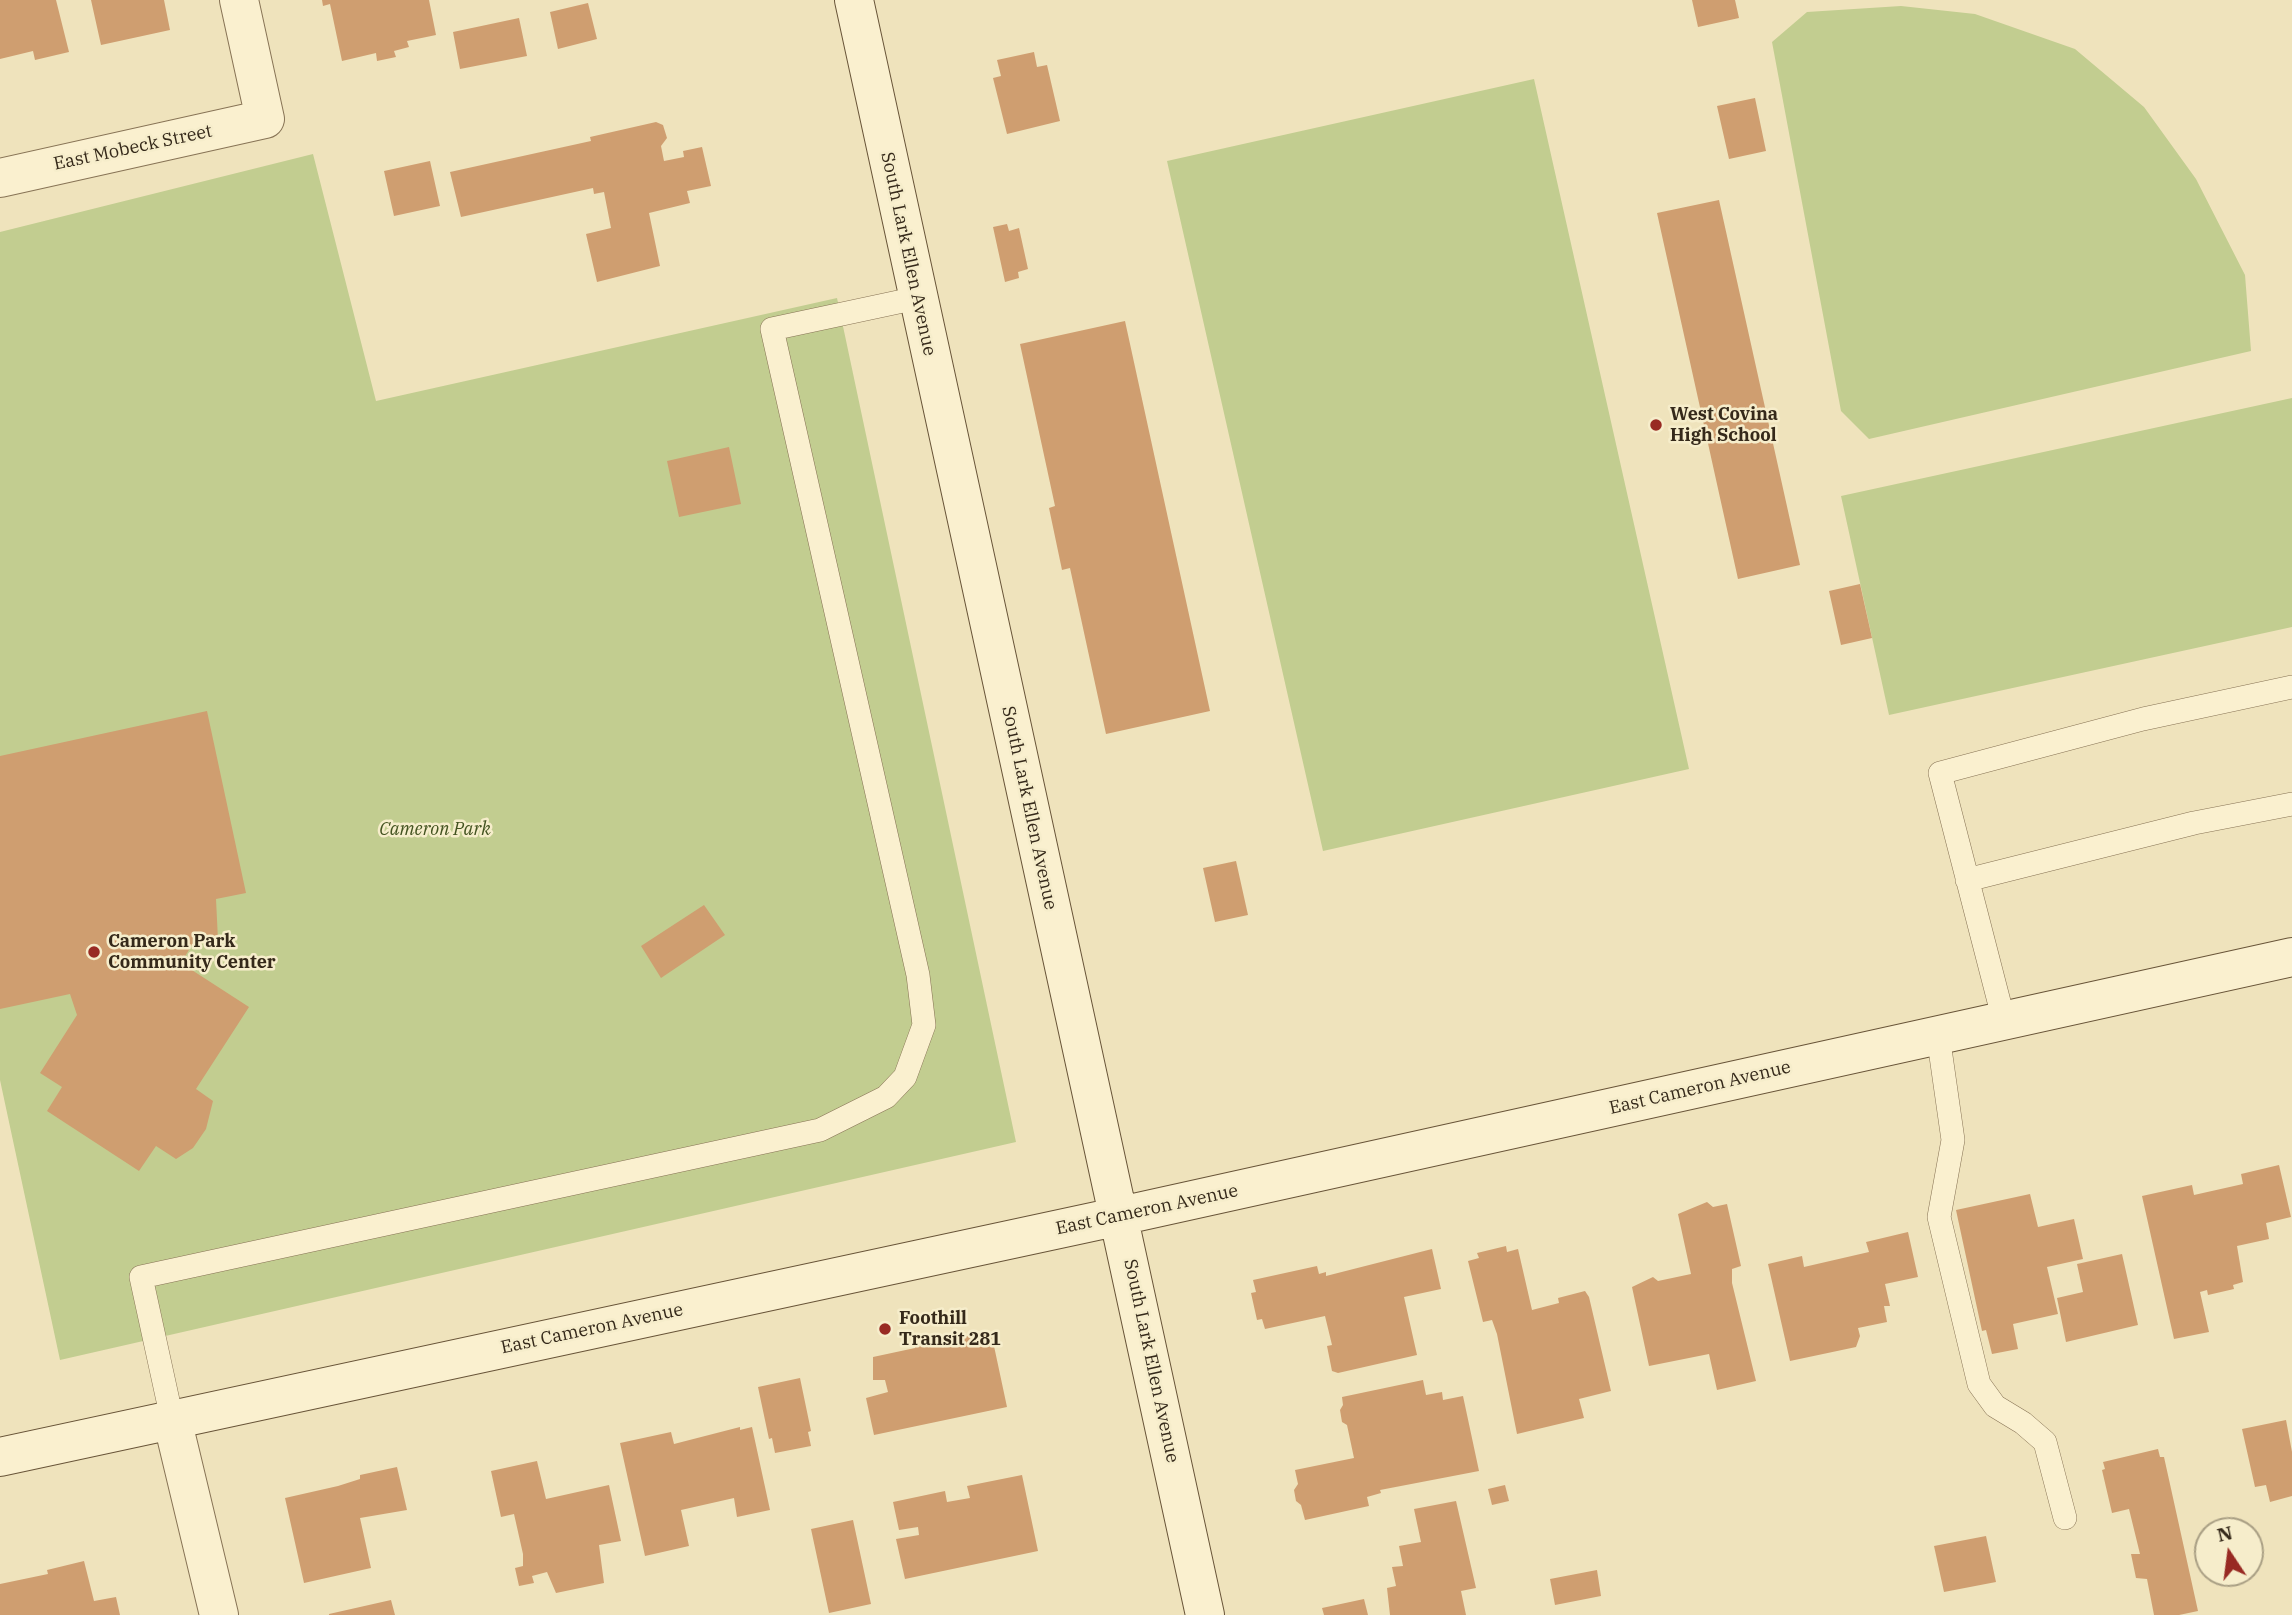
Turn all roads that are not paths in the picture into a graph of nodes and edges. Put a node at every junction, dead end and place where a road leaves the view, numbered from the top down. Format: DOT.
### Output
graph roads {
  1 [pos="239,0"];
  2 [pos="854,0"];
  3 [pos="0,177"];
  4 [pos="916,298"];
  5 [pos="2292,687"];
  6 [pos="2292,804"];
  7 [pos="1968,880"];
  8 [pos="2292,957"];
  9 [pos="2004,1021"];
  10 [pos="1938,1035"];
  11 [pos="1120,1216"];
  12 [pos="173,1419"];
  13 [pos="0,1457"];
  14 [pos="2065,1518"];
  15 [pos="219,1615"];
  16 [pos="1205,1615"];
  1 -- 3 [label="main road, East Mobeck Street"];
  2 -- 4 [label="main road, South Lark Ellen Avenue"];
  4 -- 11 [label="main road, South Lark Ellen Avenue"];
  4 -- 12 [label="lane"];
  5 -- 7 [label="lane"];
  6 -- 7 [label="lane"];
  7 -- 9 [label="lane"];
  8 -- 9 [label="main road, East Cameron Avenue"];
  9 -- 10 [label="main road, East Cameron Avenue"];
  10 -- 11 [label="main road, East Cameron Avenue"];
  10 -- 14 [label="lane"];
  11 -- 12 [label="main road, East Cameron Avenue"];
  11 -- 16 [label="main road, South Lark Ellen Avenue"];
  12 -- 13 [label="main road, East Cameron Avenue"];
  12 -- 15 [label="main road"];
}
